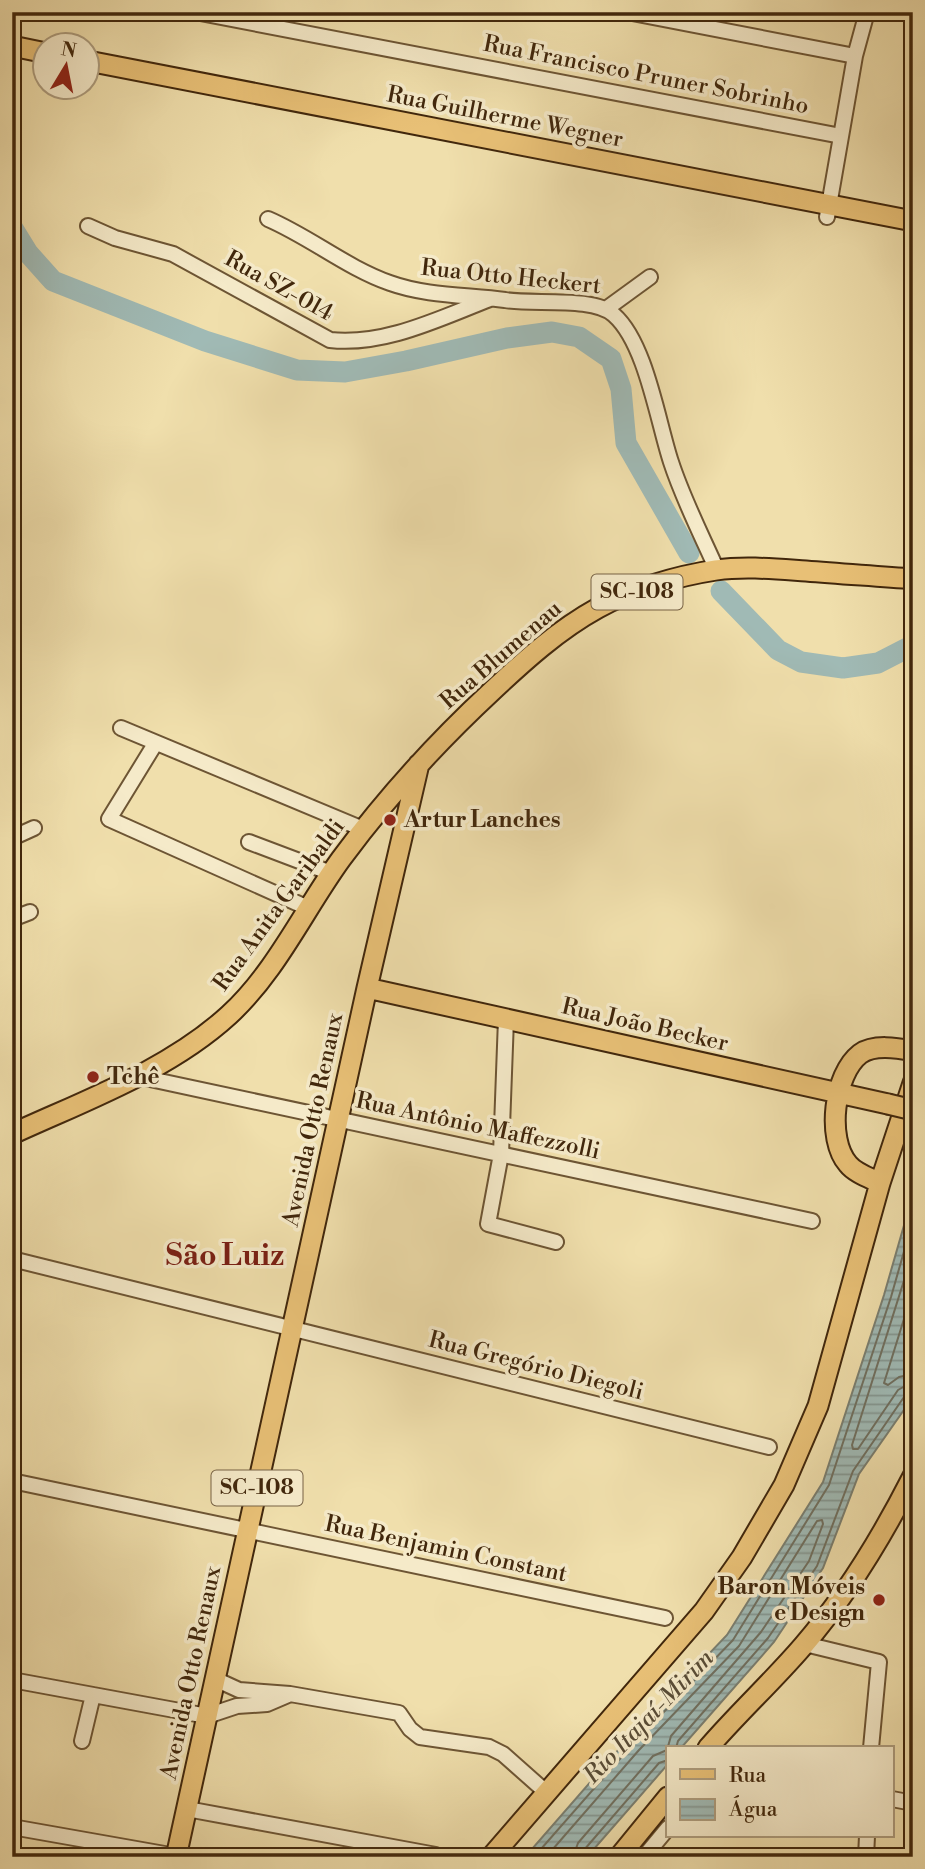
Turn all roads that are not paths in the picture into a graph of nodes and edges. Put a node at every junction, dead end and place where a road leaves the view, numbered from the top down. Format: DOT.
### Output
graph roads {
  1 [pos="195,12"];
  2 [pos="627,12"];
  3 [pos="867,12"];
  4 [pos="12,46"];
  5 [pos="32,50"];
  6 [pos="855,56"];
  7 [pos="12,60"];
  8 [pos="32,64"];
  9 [pos="102,70"];
  10 [pos="841,136"];
  11 [pos="829,211"];
  12 [pos="268,219"];
  13 [pos="913,221"];
  14 [pos="88,226"];
  15 [pos="913,234"];
  16 [pos="650,277"];
  17 [pos="493,299"];
  18 [pos="606,309"];
  19 [pos="717,570"];
  20 [pos="913,579"];
  21 [pos="121,728"];
  22 [pos="155,744"];
  23 [pos="419,763"];
  24 [pos="381,807"];
  25 [pos="408,814"];
  26 [pos="34,828"];
  27 [pos="363,829"];
  28 [pos="12,838"];
  29 [pos="249,842"];
  30 [pos="331,873"];
  31 [pos="309,908"];
  32 [pos="30,912"];
  33 [pos="12,919"];
  34 [pos="367,988"];
  35 [pos="506,1019"];
  36 [pos="913,1051"];
  37 [pos="136,1076"];
  38 [pos="913,1083"];
  39 [pos="839,1093"];
  40 [pos="913,1110"];
  41 [pos="338,1120"];
  42 [pos="14,1127"];
  43 [pos="501,1154"];
  44 [pos="880,1183"];
  45 [pos="812,1221"];
  46 [pos="556,1242"];
  47 [pos="12,1259"];
  48 [pos="292,1329"];
  49 [pos="769,1447"];
  50 [pos="12,1481"];
  51 [pos="910,1485"];
  52 [pos="248,1530"];
  53 [pos="665,1618"];
  54 [pos="805,1644"];
  55 [pos="215,1679"];
  56 [pos="12,1681"];
  57 [pos="93,1695"];
  58 [pos="290,1695"];
  59 [pos="207,1716"];
  60 [pos="82,1741"];
  61 [pos="710,1746"];
  62 [pos="871,1746"];
  63 [pos="547,1793"];
  64 [pos="666,1799"];
  65 [pos="894,1799"];
  66 [pos="913,1803"];
  67 [pos="187,1809"];
  68 [pos="12,1827"];
  69 [pos="666,1831"];
  70 [pos="867,1838"];
  71 [pos="436,1856"];
  72 [pos="646,1856"];
  73 [pos="176,1857"];
  74 [pos="491,1857"];
  75 [pos="619,1857"];
  76 [pos="866,1857"];
  1 -- 10 [label="street, Rua Francisco Pruner Sobrinho"];
  2 -- 6 [label="street"];
  3 -- 6 [label="street"];
  4 -- 5 [label="main road"];
  6 -- 10 [label="street"];
  7 -- 8 [label="main road"];
  9 -- 11 [label="main road, Rua Guilherme Wegner"];
  10 -- 11 [label="street"];
  11 -- 13 [label="main road, Rua Guilherme Wegner"];
  11 -- 15 [label="main road, Rua Guilherme Wegner"];
  12 -- 17 [label="street, Rua Otto Heckert"];
  14 -- 17 [label="street, Rua SZ-014"];
  16 -- 18 [label="street"];
  17 -- 18 [label="street, Rua Otto Heckert"];
  18 -- 19 [label="street, Rua Otto Heckert"];
  19 -- 20 [label="main road, Rua Blumenau / SC-108"];
  19 -- 23 [label="main road, Rua Blumenau / SC-108"];
  21 -- 22 [label="street"];
  22 -- 27 [label="street"];
  22 -- 31 [label="street"];
  23 -- 24 [label="main road, Rua Anita Garibaldi / SC-108"];
  23 -- 25 [label="main road, Avenida Otto Renaux / SC-108"];
  24 -- 25 [label="main road"];
  24 -- 27 [label="main road, Rua Anita Garibaldi / SC-108"];
  25 -- 34 [label="main road, Avenida Otto Renaux / SC-108"];
  26 -- 28 [label="street"];
  27 -- 30 [label="main road, Rua Anita Garibaldi / SC-108"];
  29 -- 30 [label="street"];
  30 -- 31 [label="main road, Rua Anita Garibaldi / SC-108"];
  31 -- 37 [label="main road, Rua Anita Garibaldi / SC-108"];
  32 -- 33 [label="street"];
  34 -- 35 [label="main road, Rua João Becker"];
  34 -- 41 [label="main road, Avenida Otto Renaux / SC-108"];
  35 -- 39 [label="main road, Rua João Becker"];
  35 -- 43 [label="street"];
  36 -- 39 [label="main road"];
  37 -- 41 [label="street, Rua Antônio Maffezzolli"];
  37 -- 42 [label="main road, Rua Anita Garibaldi / SC-108"];
  38 -- 44 [label="main road"];
  39 -- 40 [label="main road, Rua João Becker, bridge"];
  39 -- 44 [label="main road"];
  41 -- 43 [label="street, Rua Antônio Maffezzolli"];
  41 -- 48 [label="main road, Avenida Otto Renaux / SC-108"];
  43 -- 45 [label="street, Rua Antônio Maffezzolli"];
  43 -- 46 [label="street"];
  44 -- 63 [label="main road"];
  47 -- 48 [label="street, Rua Gregório Diegoli"];
  48 -- 49 [label="street, Rua Gregório Diegoli"];
  48 -- 52 [label="main road, Avenida Otto Renaux / SC-108"];
  50 -- 52 [label="street, Rua Benjamin Constant"];
  51 -- 54 [label="main road"];
  52 -- 53 [label="street, Rua Benjamin Constant"];
  52 -- 55 [label="main road, Avenida Otto Renaux / SC-108"];
  54 -- 61 [label="main road"];
  54 -- 62 [label="street"];
  55 -- 58 [label="street"];
  55 -- 59 [label="main road, Avenida Otto Renaux / SC-108"];
  56 -- 57 [label="street"];
  57 -- 59 [label="street"];
  57 -- 60 [label="street"];
  58 -- 59 [label="street"];
  58 -- 63 [label="street"];
  59 -- 67 [label="main road, Avenida Otto Renaux / SC-108"];
  63 -- 74 [label="main road"];
  64 -- 75 [label="main road"];
  65 -- 66 [label="street"];
  67 -- 71 [label="street"];
  67 -- 73 [label="main road, Avenida Otto Renaux / SC-108"];
  68 -- 73 [label="street"];
  69 -- 72 [label="street"];
  70 -- 76 [label="street"];
}
